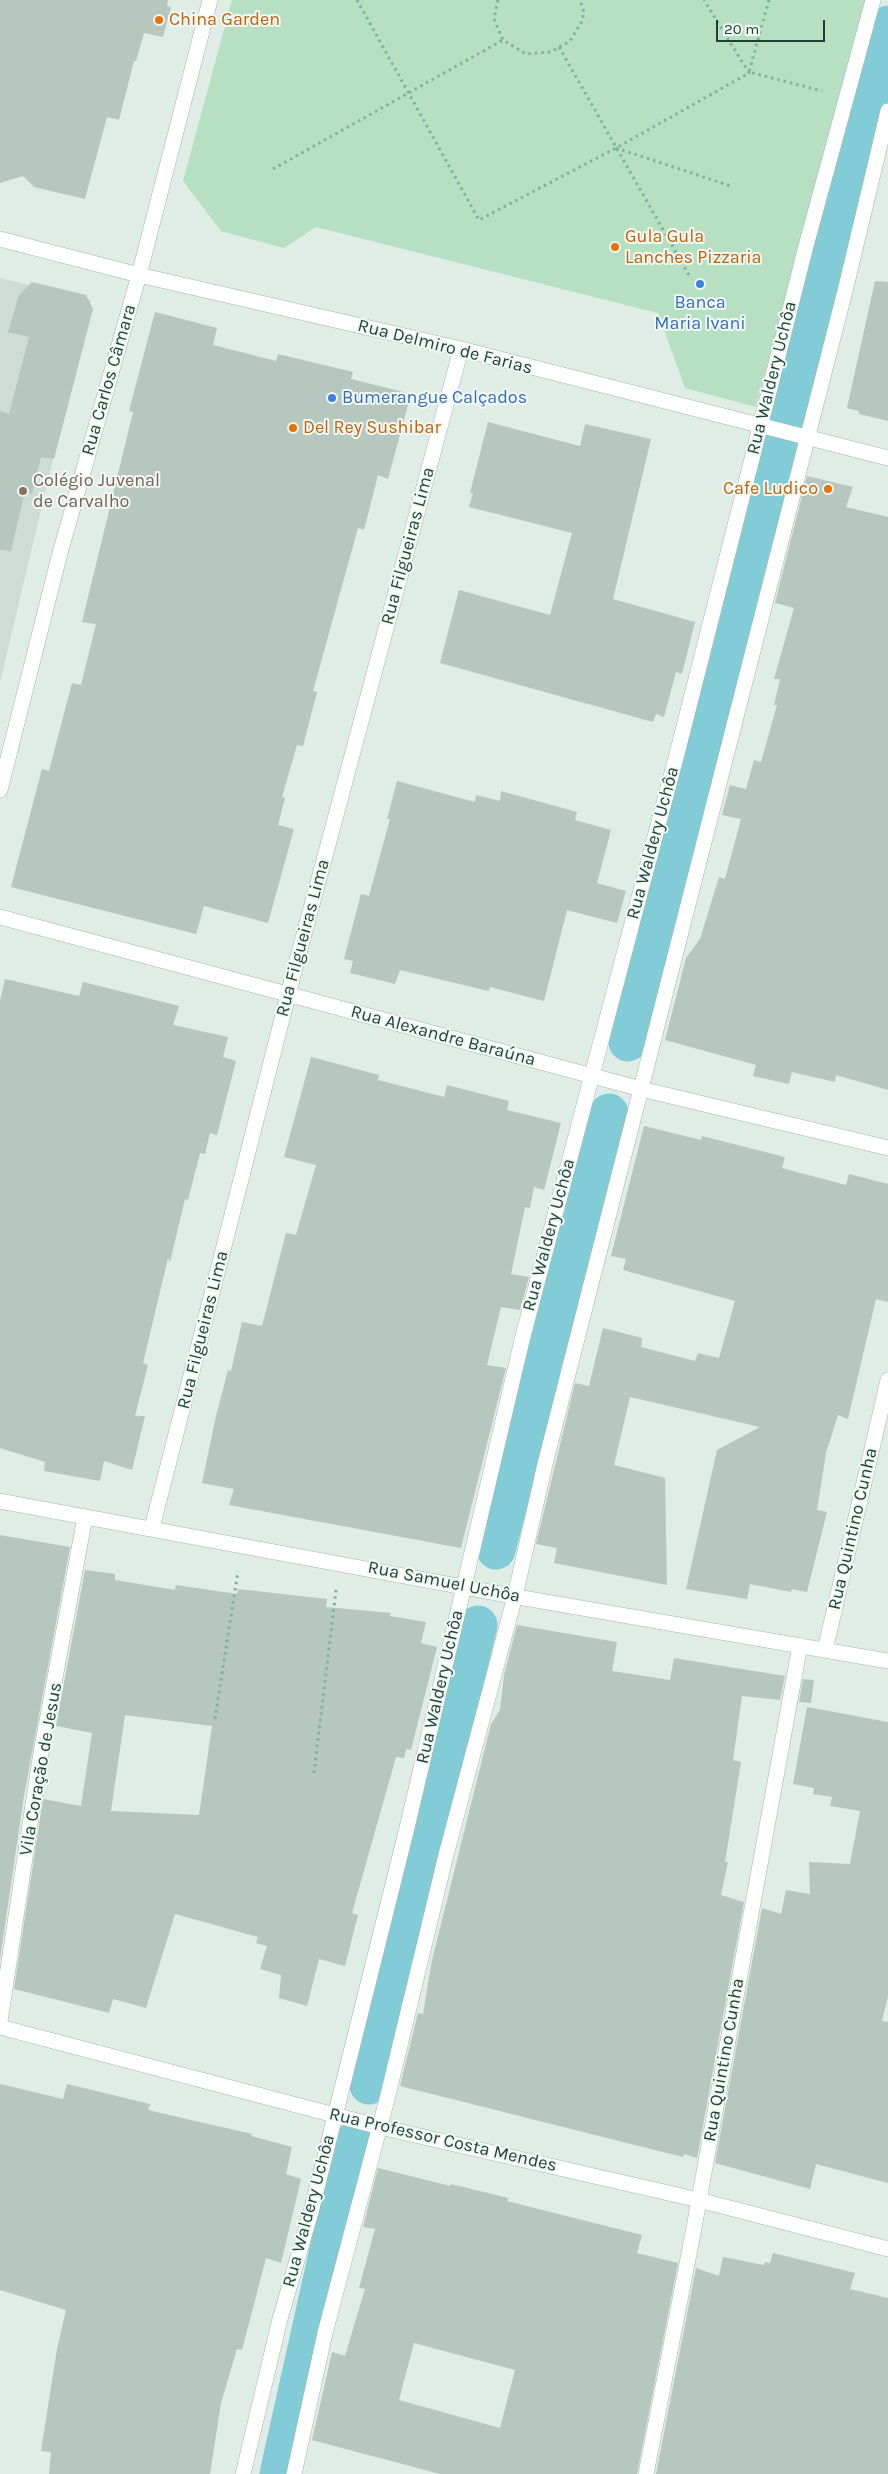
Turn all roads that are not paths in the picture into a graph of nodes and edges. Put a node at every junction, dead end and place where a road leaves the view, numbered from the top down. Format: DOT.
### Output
graph roads {
  1 [pos="210,0"];
  2 [pos="873,0"];
  3 [pos="888,111"];
  4 [pos="0,239"];
  5 [pos="139,275"];
  6 [pos="461,349"];
  7 [pos="760,426"];
  8 [pos="807,436"];
  9 [pos="888,458"];
  10 [pos="0,790"];
  11 [pos="0,917"];
  12 [pos="288,994"];
  13 [pos="592,1076"];
  14 [pos="640,1089"];
  15 [pos="888,1148"];
  16 [pos="888,1380"];
  17 [pos="0,1501"];
  18 [pos="86,1517"];
  19 [pos="152,1528"];
  20 [pos="466,1586"];
  21 [pos="514,1596"];
  22 [pos="800,1646"];
  23 [pos="825,1650"];
  24 [pos="888,1661"];
  25 [pos="0,2022"];
  26 [pos="0,2028"];
  27 [pos="336,2115"];
  28 [pos="379,2126"];
  29 [pos="699,2200"];
  30 [pos="888,2249"];
  31 [pos="243,2474"];
  32 [pos="294,2474"];
  33 [pos="646,2474"];
  1 -- 5 [label="street, Rua Carlos Câmara"];
  2 -- 7 [label="street, Rua Waldery Uchôa"];
  3 -- 8 [label="street"];
  4 -- 5 [label="street, Rua Delmiro de Farias"];
  5 -- 6 [label="street, Rua Delmiro de Farias"];
  5 -- 10 [label="street, Rua Carlos Câmara"];
  6 -- 7 [label="street, Rua Delmiro de Farias"];
  6 -- 12 [label="street, Rua Filgueiras Lima"];
  7 -- 8 [label="street, Rua Delmiro de Farias"];
  7 -- 13 [label="street, Rua Waldery Uchôa"];
  8 -- 9 [label="street, Rua Delmiro de Farias"];
  8 -- 14 [label="street"];
  11 -- 12 [label="street, Rua Alexandre Baraúna"];
  12 -- 13 [label="street, Rua Alexandre Baraúna"];
  12 -- 19 [label="street, Rua Filgueiras Lima"];
  13 -- 14 [label="street, Rua Alexandre Baraúna"];
  13 -- 20 [label="street, Rua Waldery Uchôa"];
  14 -- 15 [label="street, Rua Alexandre Baraúna"];
  14 -- 21 [label="street"];
  16 -- 23 [label="street, Rua Quintino Cunha"];
  17 -- 18 [label="street, Rua Samuel Uchôa"];
  18 -- 19 [label="street, Rua Samuel Uchôa"];
  18 -- 25 [label="street, Vila Coração de Jesus"];
  19 -- 20 [label="street, Rua Samuel Uchôa"];
  20 -- 21 [label="street, Rua Samuel Uchôa"];
  20 -- 27 [label="street, Rua Waldery Uchôa"];
  21 -- 22 [label="street, Rua Samuel Uchôa"];
  21 -- 28 [label="street"];
  22 -- 23 [label="street, Rua Samuel Uchôa"];
  22 -- 29 [label="street, Rua Quintino Cunha"];
  23 -- 24 [label="street, Rua Samuel Uchôa"];
  26 -- 27 [label="street, Rua Professor Costa Mendes"];
  27 -- 28 [label="street, Rua Professor Costa Mendes"];
  27 -- 31 [label="street, Rua Waldery Uchôa"];
  28 -- 29 [label="street, Rua Professor Costa Mendes"];
  28 -- 32 [label="street"];
  29 -- 30 [label="street, Rua Professor Costa Mendes"];
  29 -- 33 [label="street, Rua Quintino Cunha"];
}
